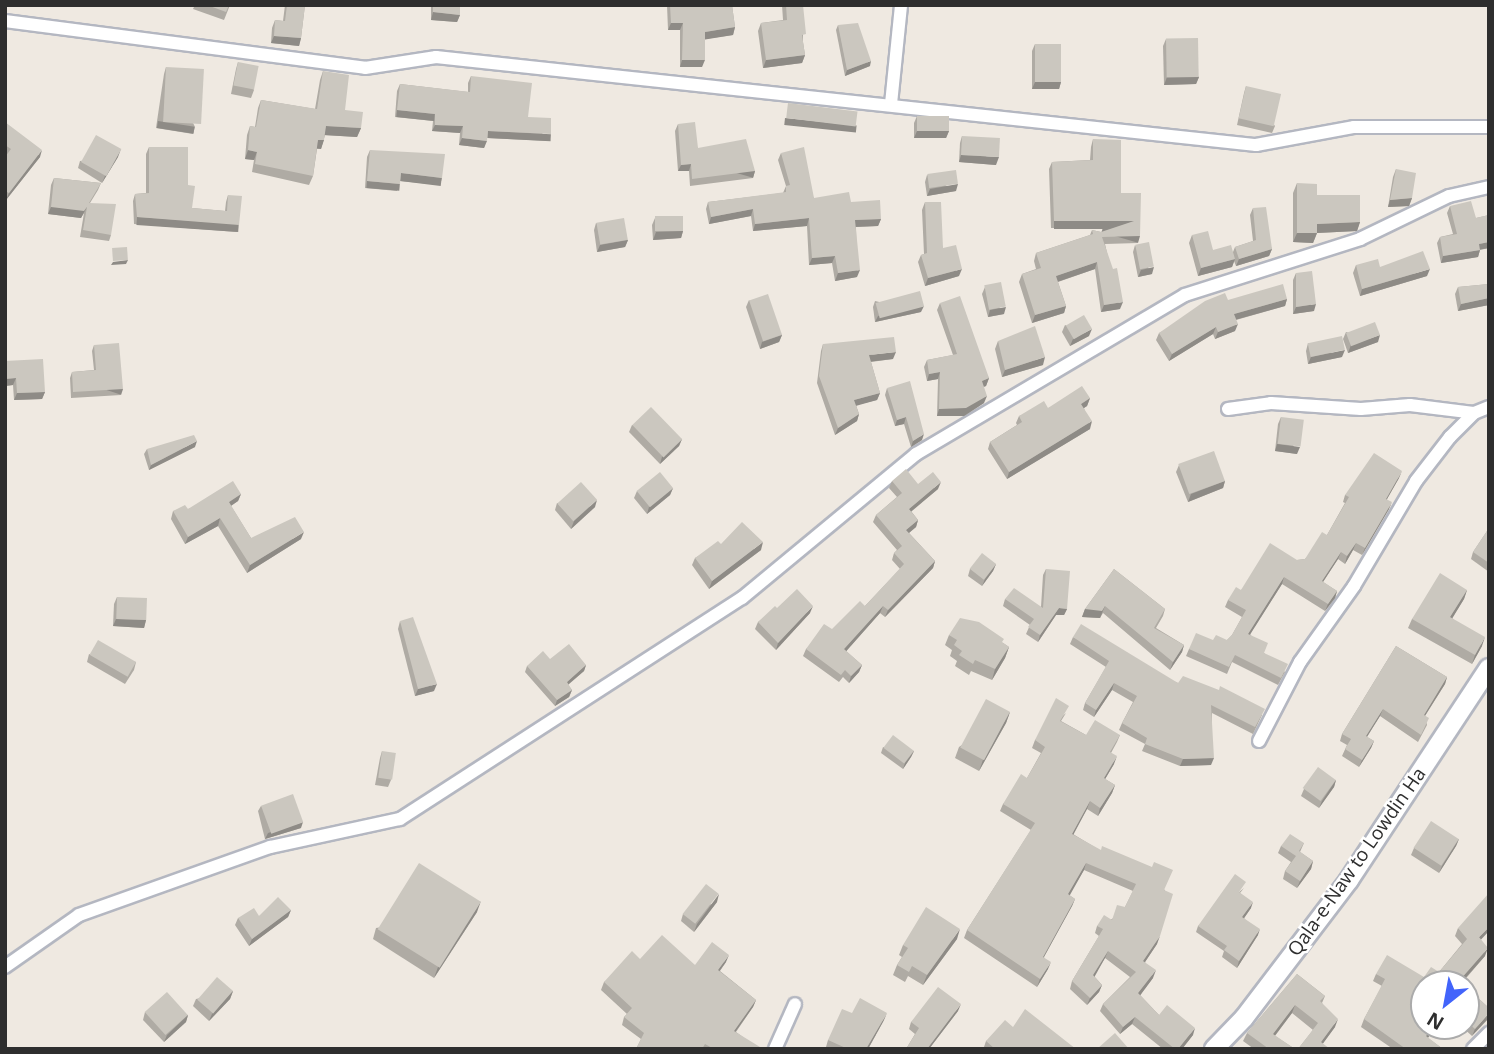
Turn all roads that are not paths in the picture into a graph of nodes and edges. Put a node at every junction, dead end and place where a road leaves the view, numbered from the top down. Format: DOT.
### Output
graph roads {
  1 [pos="901,5"];
  2 [pos="5,21"];
  3 [pos="891,104"];
  4 [pos="1489,127"];
  5 [pos="1489,187"];
  6 [pos="1489,407"];
  7 [pos="1228,409"];
  8 [pos="1474,413"];
  9 [pos="1489,668"];
  10 [pos="1258,741"];
  11 [pos="5,968"];
  12 [pos="795,1004"];
  13 [pos="1489,1032"];
  14 [pos="775,1049"];
  15 [pos="1214,1049"];
  16 [pos="1473,1049"];
  1 -- 3 [label="street"];
  2 -- 3 [label="street"];
  3 -- 4 [label="street"];
  5 -- 11 [label="street"];
  6 -- 8 [label="street"];
  7 -- 8 [label="street"];
  8 -- 10 [label="street"];
  9 -- 15 [label="main road, Qala-e-Naw to Lowdin Ha"];
  12 -- 14 [label="street"];
  13 -- 16 [label="street"];
}
